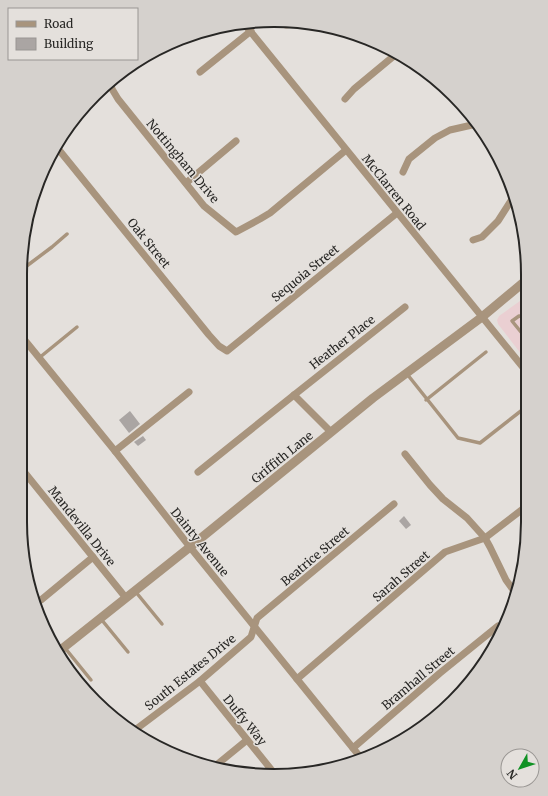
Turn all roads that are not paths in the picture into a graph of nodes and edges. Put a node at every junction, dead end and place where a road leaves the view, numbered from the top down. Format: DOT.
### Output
graph roads {
  1 [pos="248,29"];
  2 [pos="393,57"];
  3 [pos="200,72"];
  4 [pos="111,88"];
  5 [pos="345,99"];
  6 [pos="471,125"];
  7 [pos="236,141"];
  8 [pos="60,150"];
  9 [pos="346,150"];
  10 [pos="403,172"];
  11 [pos="186,183"];
  12 [pos="510,202"];
  13 [pos="397,213"];
  14 [pos="67,234"];
  15 [pos="473,240"];
  16 [pos="28,265"];
  17 [pos="521,284"];
  18 [pos="404,307"];
  19 [pos="482,317"];
  20 [pos="521,317"];
  21 [pos="77,328"];
  22 [pos="521,332"];
  23 [pos="27,343"];
  24 [pos="228,351"];
  25 [pos="486,352"];
  26 [pos="39,358"];
  27 [pos="521,365"];
  28 [pos="406,374"];
  29 [pos="189,392"];
  30 [pos="294,394"];
  31 [pos="426,400"];
  32 [pos="521,411"];
  33 [pos="331,432"];
  34 [pos="115,451"];
  35 [pos="405,454"];
  36 [pos="198,472"];
  37 [pos="27,475"];
  38 [pos="394,504"];
  39 [pos="521,510"];
  40 [pos="484,538"];
  41 [pos="190,547"];
  42 [pos="93,557"];
  43 [pos="512,588"];
  44 [pos="135,591"];
  45 [pos="126,598"];
  46 [pos="40,600"];
  47 [pos="101,618"];
  48 [pos="162,624"];
  49 [pos="498,626"];
  50 [pos="255,627"];
  51 [pos="62,649"];
  52 [pos="128,652"];
  53 [pos="67,656"];
  54 [pos="297,679"];
  55 [pos="91,680"];
  56 [pos="200,680"];
  57 [pos="138,727"];
  58 [pos="247,740"];
  59 [pos="353,748"];
  60 [pos="358,754"];
  61 [pos="219,763"];
  62 [pos="271,769"];
  1 -- 3 [label="street"];
  1 -- 9 [label="street, McClarren Road"];
  2 -- 5 [label="street"];
  4 -- 11 [label="street, Nottingham Drive"];
  6 -- 10 [label="street"];
  7 -- 11 [label="street"];
  8 -- 24 [label="street, Oak Street"];
  9 -- 11 [label="street, Nottingham Drive"];
  9 -- 13 [label="street, McClarren Road"];
  12 -- 15 [label="street"];
  13 -- 19 [label="street, McClarren Road"];
  13 -- 24 [label="street, Sequoia Street"];
  14 -- 16 [label="lane"];
  17 -- 19 [label="street, Griffith Lane"];
  18 -- 30 [label="street, Heather Place"];
  19 -- 27 [label="street, McClarren Road"];
  19 -- 28 [label="street, Griffith Lane"];
  20 -- 22 [label="lane"];
  21 -- 26 [label="lane"];
  23 -- 26 [label="street, Dainty Avenue"];
  25 -- 31 [label="lane"];
  26 -- 34 [label="street, Dainty Avenue"];
  28 -- 31 [label="lane"];
  28 -- 33 [label="street, Griffith Lane"];
  29 -- 34 [label="street"];
  30 -- 33 [label="street"];
  30 -- 36 [label="street, Heather Place"];
  31 -- 32 [label="lane"];
  33 -- 41 [label="street, Griffith Lane"];
  34 -- 41 [label="street, Dainty Avenue"];
  35 -- 40 [label="street"];
  37 -- 42 [label="street, Mandevilla Drive"];
  38 -- 50 [label="street, Beatrice Street"];
  39 -- 40 [label="street, Sarah Street"];
  40 -- 43 [label="street"];
  40 -- 54 [label="street, Sarah Street"];
  41 -- 44 [label="street, Griffith Lane"];
  41 -- 50 [label="street, Dainty Avenue"];
  42 -- 45 [label="street, Mandevilla Drive"];
  42 -- 46 [label="street"];
  44 -- 45 [label="street, Griffith Lane"];
  44 -- 48 [label="lane"];
  45 -- 47 [label="street, Griffith Lane"];
  47 -- 51 [label="street, Griffith Lane"];
  47 -- 52 [label="lane"];
  49 -- 59 [label="street, Bramhall Street"];
  50 -- 54 [label="street, Dainty Avenue"];
  50 -- 56 [label="street, South Estates Drive"];
  53 -- 55 [label="lane"];
  54 -- 59 [label="street, Dainty Avenue"];
  56 -- 57 [label="street, South Estates Drive"];
  56 -- 58 [label="street, Duffy Way"];
  58 -- 61 [label="street"];
  58 -- 62 [label="street, Duffy Way"];
  59 -- 60 [label="street, Dainty Avenue"];
}
